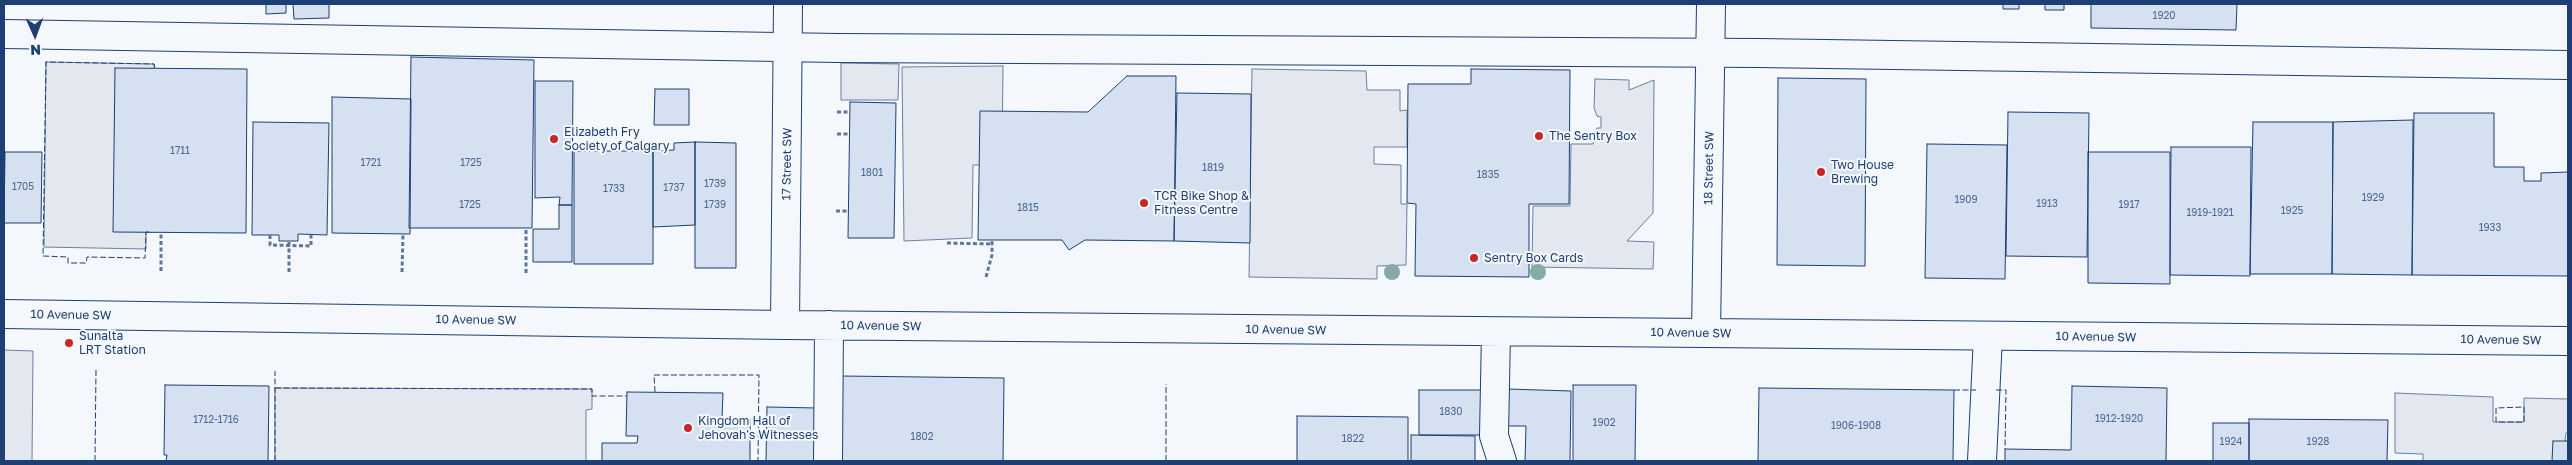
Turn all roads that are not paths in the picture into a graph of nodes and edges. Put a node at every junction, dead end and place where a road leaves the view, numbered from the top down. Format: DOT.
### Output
graph roads {
  1 [pos="788,4"];
  2 [pos="1711,4"];
  3 [pos="4,34"];
  4 [pos="788,47"];
  5 [pos="1710,54"];
  6 [pos="2568,65"];
  7 [pos="4,314"];
  8 [pos="784,325"];
  9 [pos="829,325"];
  10 [pos="1496,332"];
  11 [pos="1706,333"];
  12 [pos="1988,336"];
  13 [pos="2568,341"];
  14 [pos="828,461"];
  15 [pos="1502,461"];
  16 [pos="1982,461"];
  1 -- 4 [label="street, 17 Street SW"];
  2 -- 5 [label="street, 18 Street SW"];
  3 -- 4 [label="street"];
  4 -- 5 [label="street"];
  4 -- 8 [label="street, 17 Street SW"];
  5 -- 6 [label="street"];
  5 -- 11 [label="street, 18 Street SW"];
  7 -- 8 [label="street, 10 Avenue SW"];
  8 -- 9 [label="street, 10 Avenue SW"];
  9 -- 10 [label="street, 10 Avenue SW"];
  9 -- 14 [label="street"];
  10 -- 11 [label="street, 10 Avenue SW"];
  10 -- 15 [label="street"];
  11 -- 12 [label="street, 10 Avenue SW"];
  12 -- 13 [label="street, 10 Avenue SW"];
  12 -- 16 [label="street"];
}
